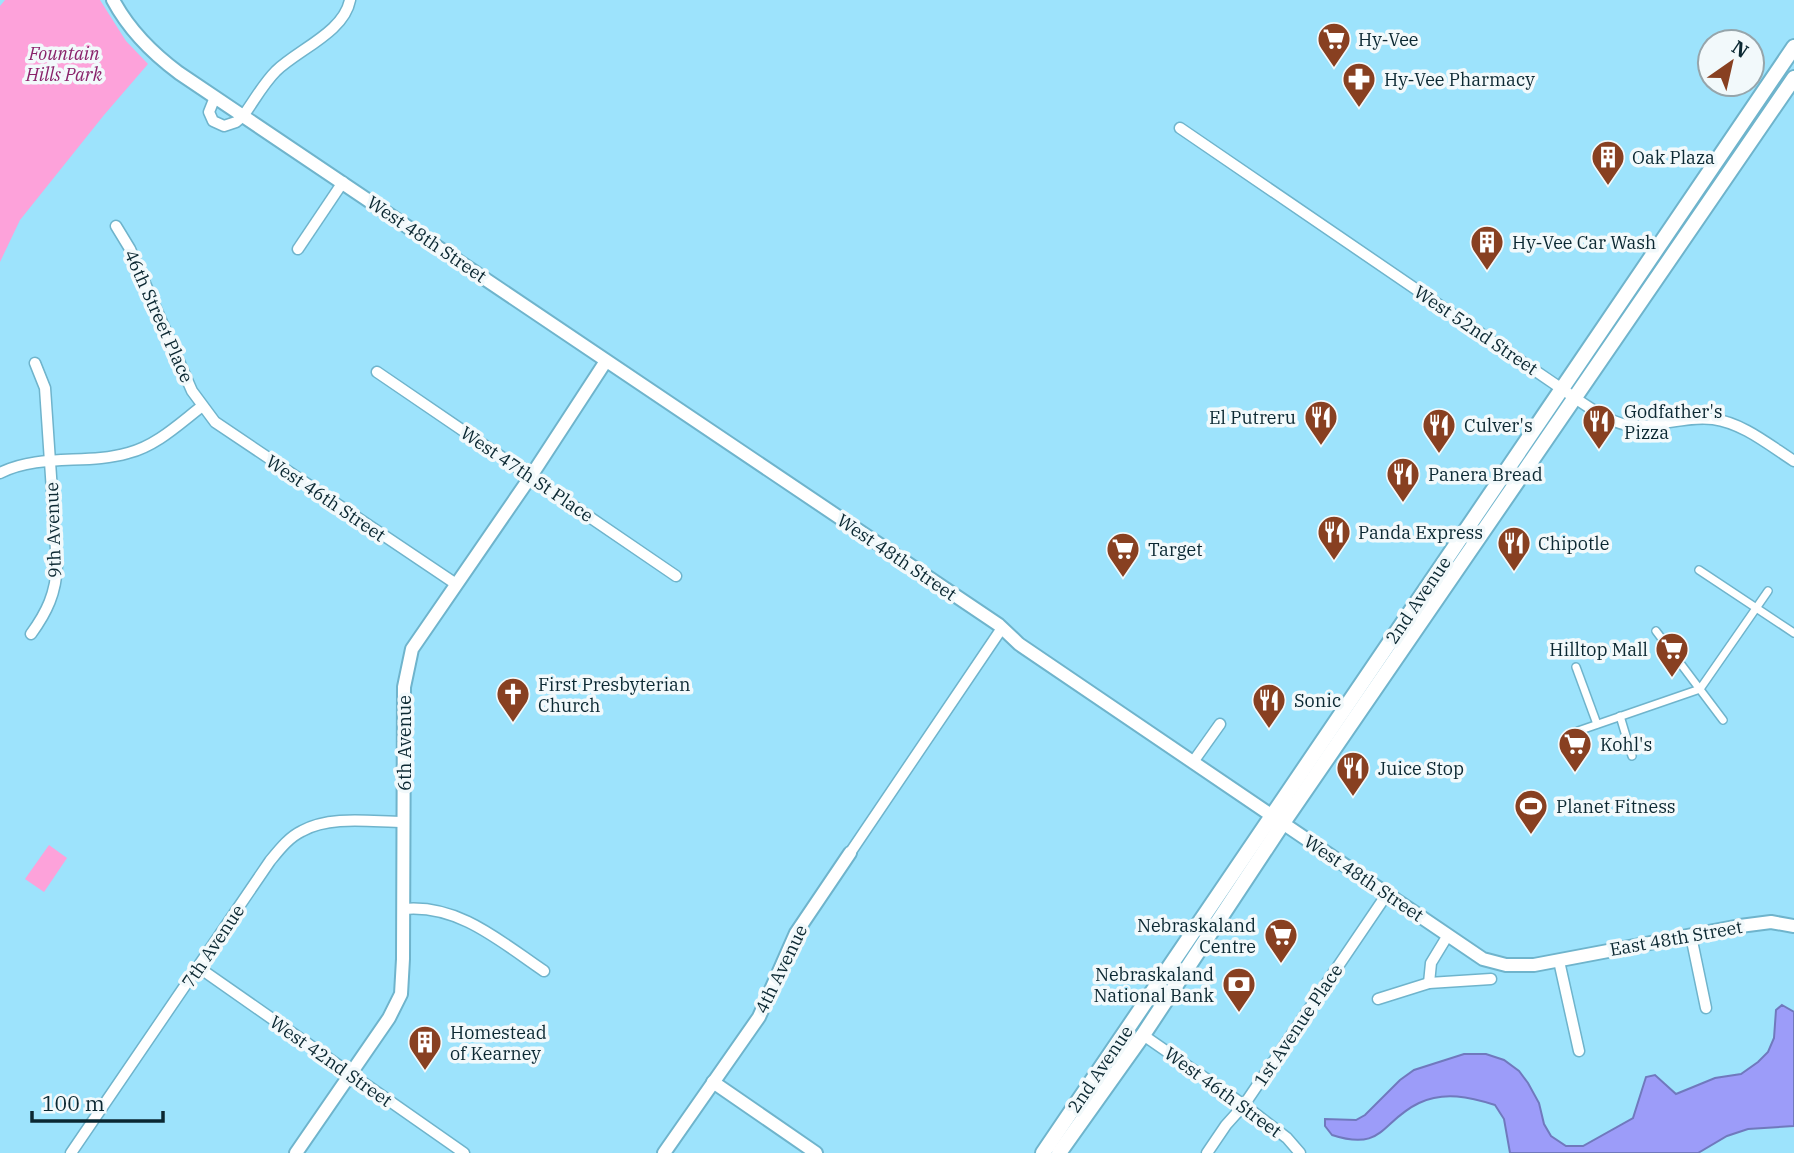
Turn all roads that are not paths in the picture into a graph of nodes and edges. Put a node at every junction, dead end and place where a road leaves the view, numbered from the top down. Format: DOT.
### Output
graph roads {
  1 [pos="113,0"];
  2 [pos="350,0"];
  3 [pos="1794,47"];
  4 [pos="1794,78"];
  5 [pos="215,97"];
  6 [pos="243,116"];
  7 [pos="1180,128"];
  8 [pos="343,182"];
  9 [pos="116,226"];
  10 [pos="298,249"];
  11 [pos="606,361"];
  12 [pos="35,363"];
  13 [pos="377,372"];
  14 [pos="1562,389"];
  15 [pos="1576,398"];
  16 [pos="201,407"];
  17 [pos="50,461"];
  18 [pos="1794,461"];
  19 [pos="0,473"];
  20 [pos="531,476"];
  21 [pos="1699,570"];
  22 [pos="676,576"];
  23 [pos="456,584"];
  24 [pos="1768,591"];
  25 [pos="1755,608"];
  26 [pos="1002,628"];
  27 [pos="1656,631"];
  28 [pos="1794,633"];
  29 [pos="31,634"];
  30 [pos="1576,667"];
  31 [pos="1700,689"];
  32 [pos="1620,716"];
  33 [pos="1723,720"];
  34 [pos="1220,724"];
  35 [pos="1597,724"];
  36 [pos="1578,731"];
  37 [pos="1632,757"];
  38 [pos="1193,762"];
  39 [pos="1278,819"];
  40 [pos="404,822"];
  41 [pos="850,853"];
  42 [pos="1387,894"];
  43 [pos="404,909"];
  44 [pos="1794,926"];
  45 [pos="1448,934"];
  46 [pos="1690,936"];
  47 [pos="1559,961"];
  48 [pos="198,967"];
  49 [pos="544,971"];
  50 [pos="1491,979"];
  51 [pos="1429,983"];
  52 [pos="1378,999"];
  53 [pos="1706,1008"];
  54 [pos="1143,1035"];
  55 [pos="1579,1051"];
  56 [pos="351,1075"];
  57 [pos="713,1082"];
  58 [pos="1244,1105"];
  59 [pos="71,1153"];
  60 [pos="296,1153"];
  61 [pos="464,1153"];
  62 [pos="664,1153"];
  63 [pos="816,1153"];
  64 [pos="1043,1153"];
  65 [pos="1059,1153"];
  66 [pos="1207,1153"];
  67 [pos="1300,1153"];
  1 -- 5 [label="street, West 48th Street"];
  2 -- 6 [label="street"];
  3 -- 14 [label="main road, 2nd Avenue"];
  4 -- 15 [label="main road, 2nd Avenue"];
  5 -- 6 [label="street, West 48th Street"];
  5 -- 6 [label="street"];
  6 -- 8 [label="street, West 48th Street"];
  7 -- 14 [label="street, West 52nd Street"];
  8 -- 10 [label="street"];
  8 -- 11 [label="street, West 48th Street"];
  9 -- 16 [label="street, 46th Street Place"];
  11 -- 20 [label="street, 6th Avenue"];
  11 -- 26 [label="street, West 48th Street"];
  12 -- 17 [label="street, 9th Avenue"];
  13 -- 20 [label="street, West 47th St Place"];
  14 -- 15 [label="street, West 52nd Street"];
  14 -- 39 [label="main road, 2nd Avenue"];
  15 -- 18 [label="street, West 52nd Street"];
  15 -- 39 [label="main road, 2nd Avenue"];
  16 -- 17 [label="street"];
  16 -- 23 [label="street, West 46th Street"];
  17 -- 19 [label="street"];
  17 -- 29 [label="street, 9th Avenue"];
  20 -- 22 [label="street, West 47th St Place"];
  20 -- 23 [label="street, 6th Avenue"];
  21 -- 25 [label="street"];
  23 -- 40 [label="street, 6th Avenue"];
  24 -- 25 [label="street"];
  25 -- 28 [label="street"];
  25 -- 31 [label="street"];
  26 -- 38 [label="street, West 48th Street"];
  26 -- 41 [label="street"];
  27 -- 31 [label="street"];
  30 -- 35 [label="street"];
  31 -- 32 [label="street"];
  31 -- 33 [label="street"];
  32 -- 35 [label="street"];
  32 -- 37 [label="street"];
  34 -- 38 [label="street"];
  35 -- 36 [label="street"];
  38 -- 39 [label="street, West 48th Street"];
  39 -- 42 [label="street, West 48th Street"];
  39 -- 54 [label="main road, 2nd Avenue"];
  39 -- 64 [label="main road, 2nd Avenue"];
  40 -- 43 [label="street, 6th Avenue"];
  40 -- 48 [label="street, 7th Avenue"];
  41 -- 57 [label="street, 4th Avenue"];
  42 -- 45 [label="street, West 48th Street"];
  42 -- 58 [label="street, 1st Avenue Place"];
  43 -- 49 [label="street"];
  43 -- 56 [label="street, 6th Avenue"];
  44 -- 46 [label="street, East 48th Street"];
  45 -- 47 [label="street, West 48th Street"];
  45 -- 51 [label="street"];
  46 -- 47 [label="street, East 48th Street"];
  46 -- 53 [label="street"];
  47 -- 55 [label="street"];
  48 -- 56 [label="street, West 42nd Street"];
  48 -- 59 [label="street, 7th Avenue"];
  50 -- 51 [label="street"];
  51 -- 52 [label="street"];
  54 -- 58 [label="street, West 46th Street"];
  54 -- 65 [label="main road, 2nd Avenue"];
  56 -- 60 [label="street, 6th Avenue"];
  56 -- 61 [label="street, West 42nd Street"];
  57 -- 62 [label="street, 4th Avenue"];
  57 -- 63 [label="street"];
  58 -- 66 [label="street, 1st Avenue Place"];
  58 -- 67 [label="street, West 46th Street"];
}
